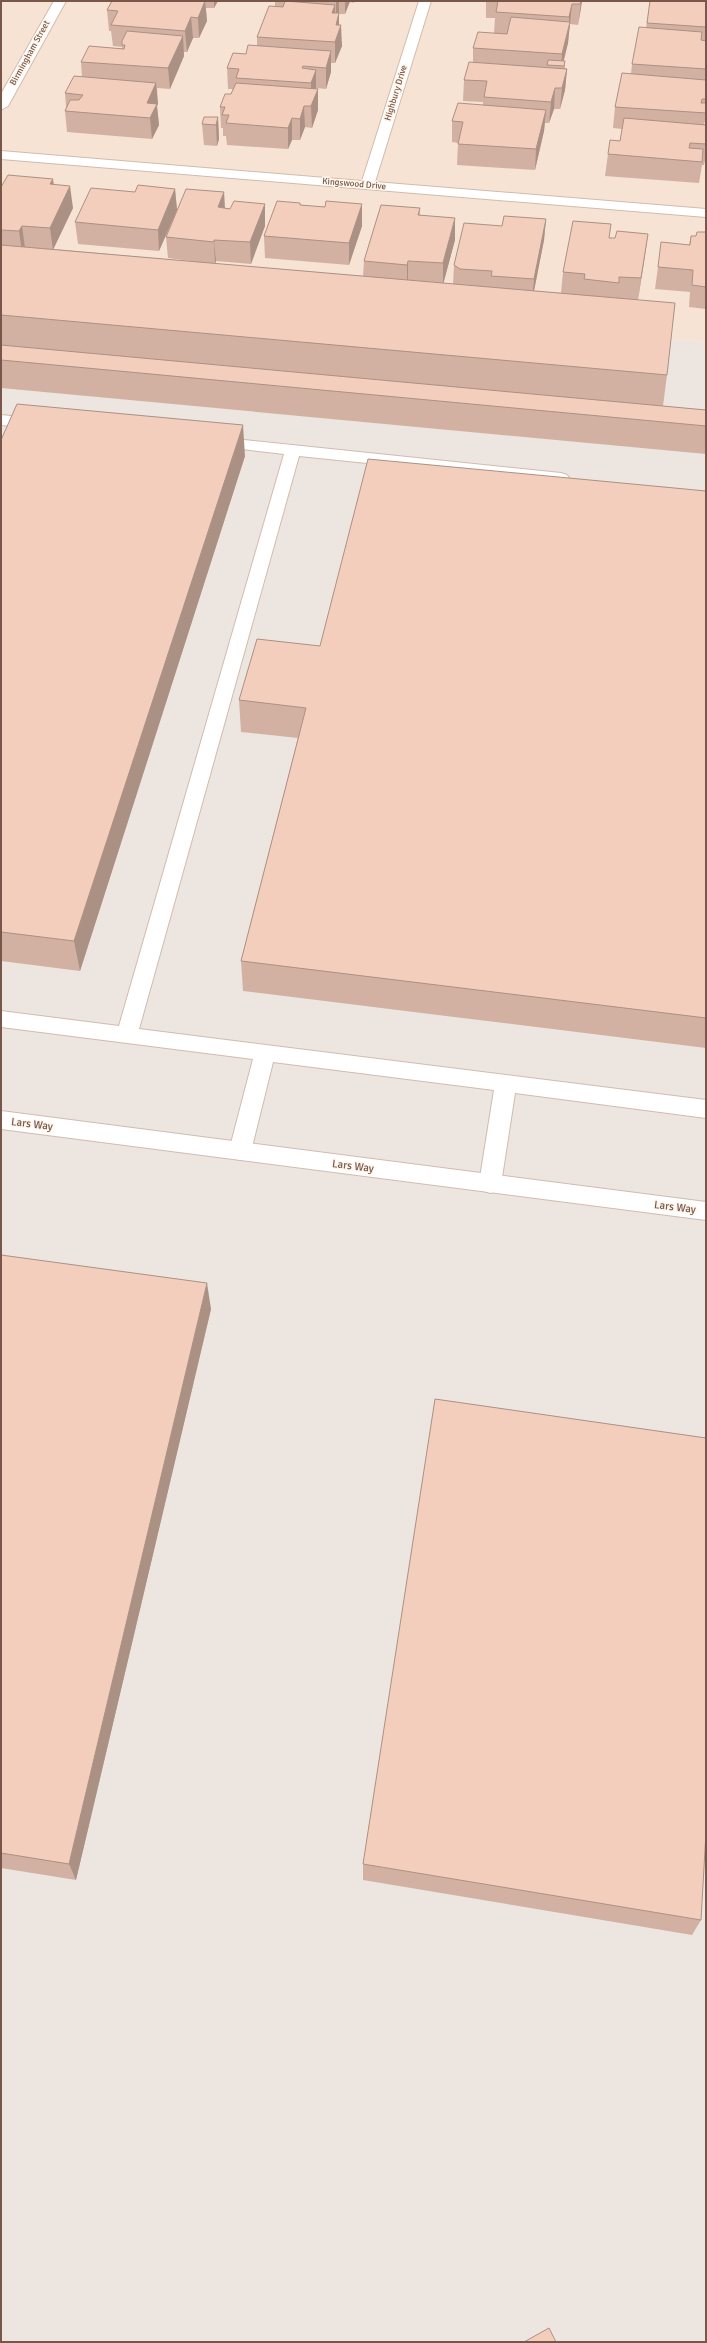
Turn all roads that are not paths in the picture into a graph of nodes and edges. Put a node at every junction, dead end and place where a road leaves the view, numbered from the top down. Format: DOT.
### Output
graph roads {
  1 [pos="60,1"];
  2 [pos="424,1"];
  3 [pos="1,106"];
  4 [pos="1,155"];
  5 [pos="367,185"];
  6 [pos="706,213"];
  7 [pos="2,422"];
  8 [pos="59,426"];
  9 [pos="199,440"];
  10 [pos="293,450"];
  11 [pos="579,480"];
  12 [pos="1,1019"];
  13 [pos="127,1035"];
  14 [pos="265,1053"];
  15 [pos="506,1083"];
  16 [pos="706,1108"];
  17 [pos="1,1120"];
  18 [pos="240,1151"];
  19 [pos="490,1184"];
  20 [pos="706,1211"];
  1 -- 3 [label="street, Birmingham Street"];
  2 -- 5 [label="street, Highbury Drive"];
  4 -- 5 [label="street, Kingswood Drive"];
  5 -- 6 [label="street, Kingswood Drive"];
  7 -- 8 [label="street"];
  9 -- 10 [label="street"];
  10 -- 11 [label="street"];
  10 -- 13 [label="street"];
  12 -- 13 [label="street"];
  13 -- 14 [label="street"];
  14 -- 15 [label="street"];
  14 -- 18 [label="street"];
  15 -- 16 [label="street"];
  15 -- 19 [label="street"];
  17 -- 18 [label="street, Lars Way"];
  18 -- 19 [label="street, Lars Way"];
  19 -- 20 [label="street, Lars Way"];
}
